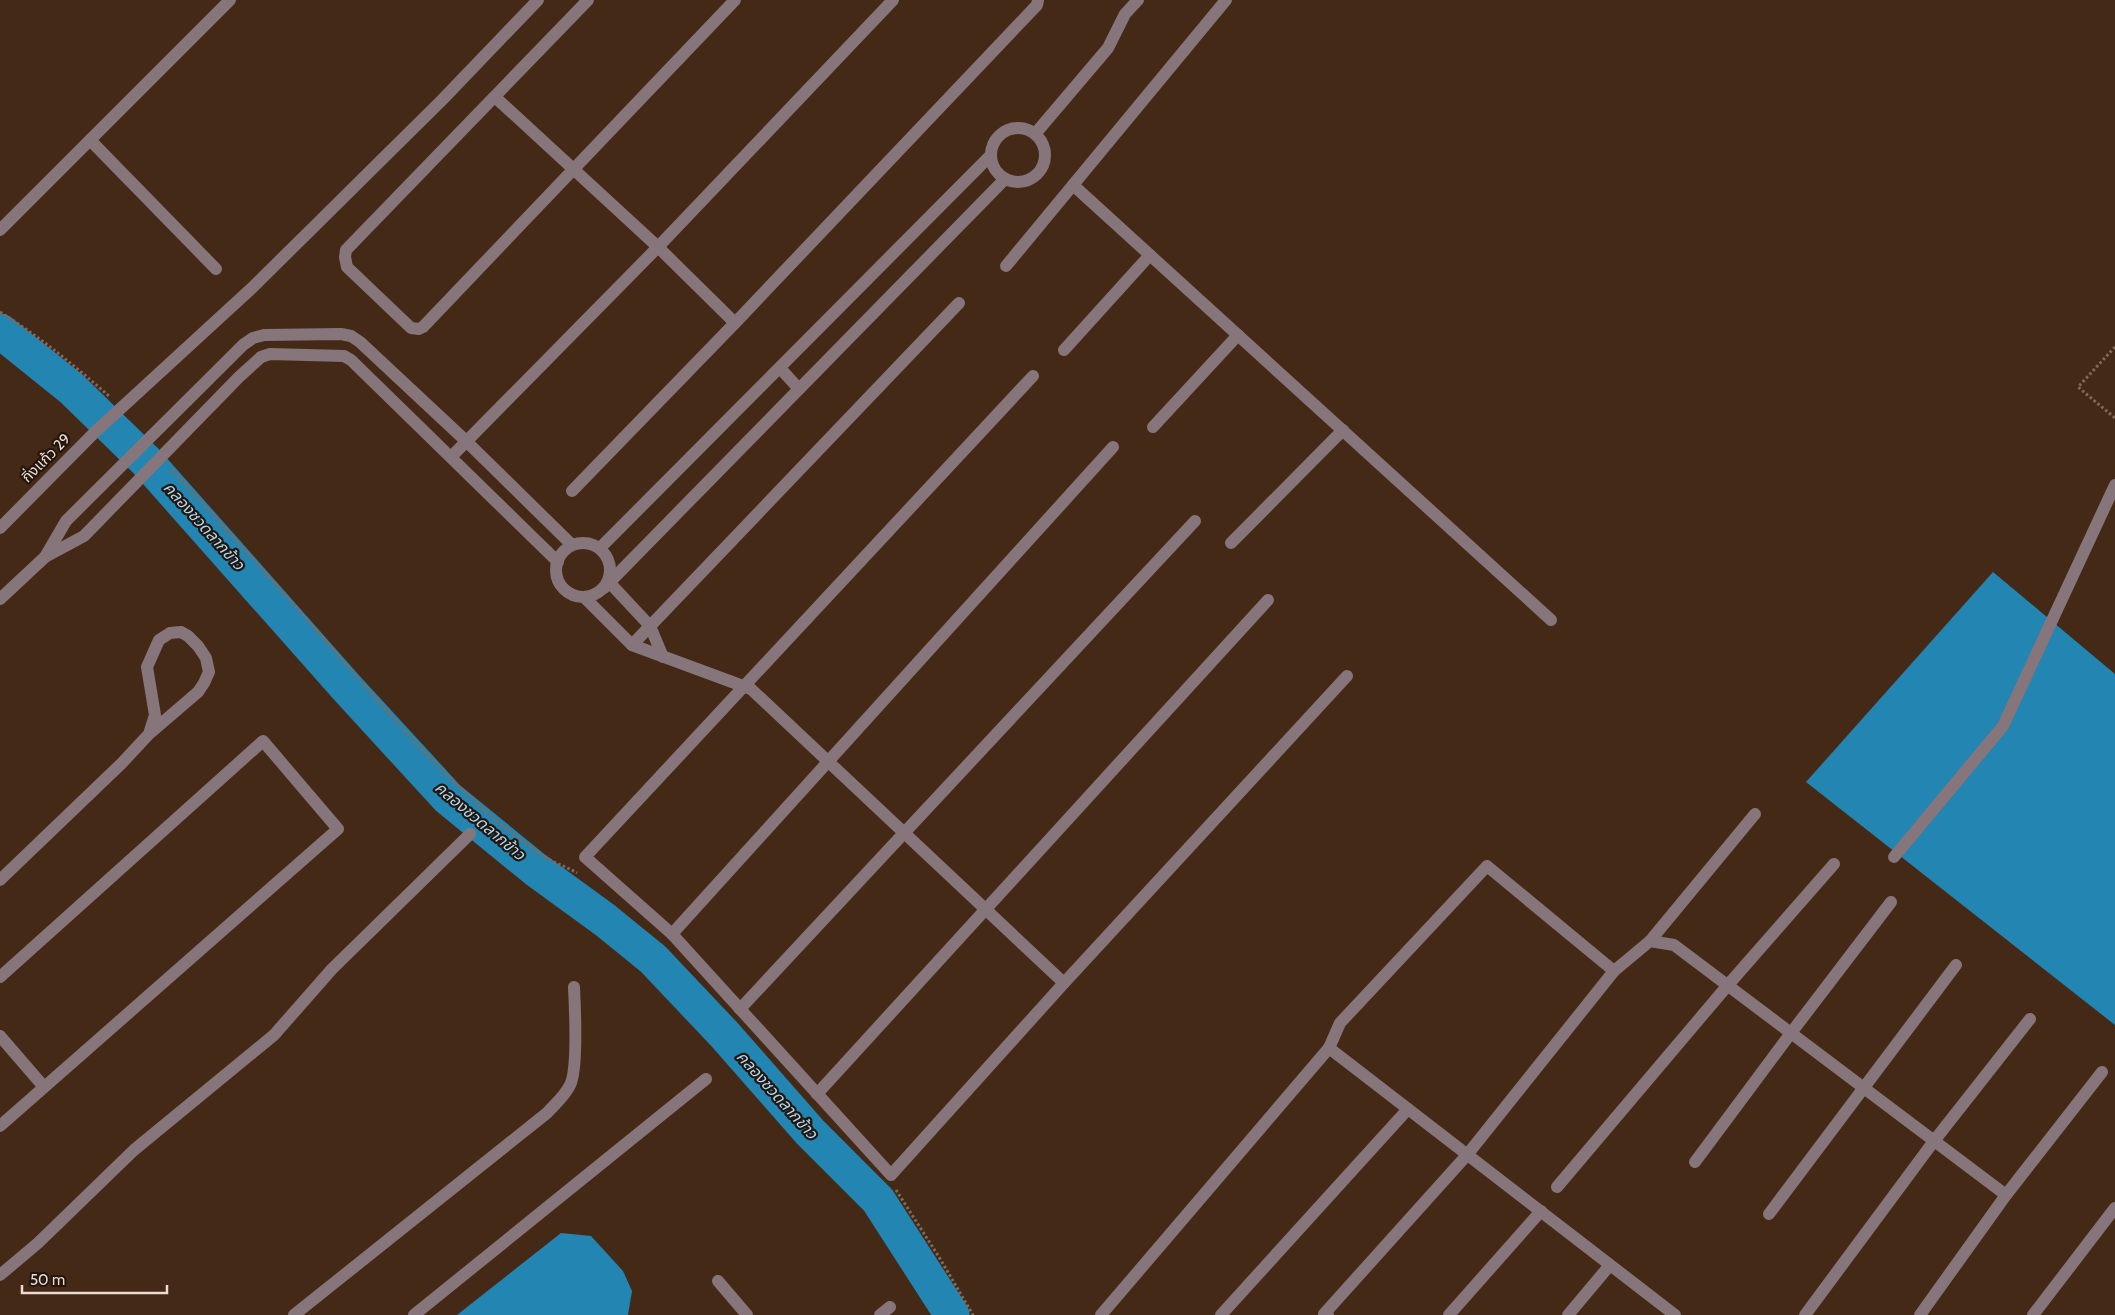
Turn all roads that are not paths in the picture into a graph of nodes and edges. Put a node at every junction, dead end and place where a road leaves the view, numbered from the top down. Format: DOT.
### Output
graph roads {
  1 [pos="230,0"];
  2 [pos="538,0"];
  3 [pos="588,0"];
  4 [pos="735,0"];
  5 [pos="894,0"];
  6 [pos="1038,0"];
  7 [pos="1138,0"];
  8 [pos="1226,0"];
  9 [pos="495,97"];
  10 [pos="1035,134"];
  11 [pos="90,140"];
  12 [pos="991,154"];
  13 [pos="573,170"];
  14 [pos="1005,179"];
  15 [pos="1073,185"];
  16 [pos="0,230"];
  17 [pos="658,247"];
  18 [pos="1150,255"];
  19 [pos="1006,266"];
  20 [pos="216,269"];
  21 [pos="959,303"];
  22 [pos="735,323"];
  23 [pos="1238,335"];
  24 [pos="1064,350"];
  25 [pos="224,362"];
  26 [pos="780,368"];
  27 [pos="1033,376"];
  28 [pos="240,377"];
  29 [pos="798,389"];
  30 [pos="1153,427"];
  31 [pos="1343,430"];
  32 [pos="466,441"];
  33 [pos="1113,447"];
  34 [pos="451,457"];
  35 [pos="2115,484"];
  36 [pos="572,491"];
  37 [pos="1195,521"];
  38 [pos="0,528"];
  39 [pos="1231,543"];
  40 [pos="572,546"];
  41 [pos="600,548"];
  42 [pos="44,557"];
  43 [pos="558,562"];
  44 [pos="606,585"];
  45 [pos="584,597"];
  46 [pos="0,599"];
  47 [pos="1268,600"];
  48 [pos="1551,620"];
  49 [pos="650,626"];
  50 [pos="632,645"];
  51 [pos="663,657"];
  52 [pos="1347,676"];
  53 [pos="745,687"];
  54 [pos="149,734"];
  55 [pos="829,761"];
  56 [pos="1755,814"];
  57 [pos="904,833"];
  58 [pos="470,834"];
  59 [pos="1894,857"];
  60 [pos="1834,864"];
  61 [pos="0,880"];
  62 [pos="1891,902"];
  63 [pos="985,909"];
  64 [pos="672,934"];
  65 [pos="1650,941"];
  66 [pos="1956,966"];
  67 [pos="1614,972"];
  68 [pos="0,977"];
  69 [pos="1064,983"];
  70 [pos="1728,985"];
  71 [pos="574,988"];
  72 [pos="740,1010"];
  73 [pos="2030,1018"];
  74 [pos="1790,1032"];
  75 [pos="0,1036"];
  76 [pos="1329,1048"];
  77 [pos="2102,1072"];
  78 [pos="706,1079"];
  79 [pos="44,1087"];
  80 [pos="1864,1088"];
  81 [pos="817,1094"];
  82 [pos="1408,1109"];
  83 [pos="0,1126"];
  84 [pos="1934,1141"];
  85 [pos="1467,1154"];
  86 [pos="1695,1162"];
  87 [pos="1557,1187"];
  88 [pos="2006,1195"];
  89 [pos="2115,1208"];
  90 [pos="1541,1211"];
  91 [pos="1769,1214"];
  92 [pos="1610,1265"];
  93 [pos="0,1276"];
  94 [pos="718,1281"];
  95 [pos="294,1315"];
  96 [pos="414,1315"];
  97 [pos="747,1315"];
  98 [pos="1101,1315"];
  99 [pos="1221,1315"];
  100 [pos="1328,1315"];
  101 [pos="1450,1315"];
  102 [pos="1568,1315"];
  103 [pos="1675,1315"];
  104 [pos="1805,1315"];
  105 [pos="1920,1315"];
  106 [pos="2033,1315"];
  1 -- 11 [label="street"];
  2 -- 38 [label="street, กิ่งแก้ว 29"];
  3 -- 9 [label="street"];
  4 -- 13 [label="street"];
  5 -- 17 [label="street"];
  6 -- 22 [label="street"];
  7 -- 10 [label="street"];
  8 -- 15 [label="street"];
  9 -- 13 [label="street"];
  9 -- 13 [label="street"];
  10 -- 12 [label="street"];
  10 -- 14 [label="street"];
  11 -- 16 [label="street"];
  11 -- 20 [label="street"];
  12 -- 14 [label="street"];
  12 -- 26 [label="street"];
  13 -- 17 [label="street"];
  14 -- 29 [label="street"];
  15 -- 18 [label="street"];
  15 -- 19 [label="street"];
  17 -- 22 [label="street"];
  17 -- 32 [label="street"];
  18 -- 23 [label="street"];
  18 -- 24 [label="street"];
  21 -- 49 [label="street"];
  22 -- 36 [label="street"];
  23 -- 30 [label="street"];
  23 -- 31 [label="street"];
  25 -- 28 [label="street"];
  25 -- 32 [label="street"];
  25 -- 42 [label="street"];
  26 -- 29 [label="street"];
  26 -- 41 [label="street"];
  27 -- 53 [label="street"];
  28 -- 34 [label="street"];
  28 -- 42 [label="street"];
  29 -- 44 [label="street"];
  31 -- 39 [label="street"];
  31 -- 48 [label="street"];
  32 -- 34 [label="street"];
  32 -- 40 [label="street"];
  33 -- 55 [label="street"];
  34 -- 43 [label="street"];
  35 -- 59 [label="street"];
  37 -- 57 [label="street"];
  40 -- 41 [label="street"];
  40 -- 43 [label="street"];
  41 -- 44 [label="street"];
  42 -- 46 [label="street"];
  43 -- 45 [label="street"];
  44 -- 45 [label="street"];
  44 -- 49 [label="street"];
  45 -- 50 [label="street"];
  47 -- 63 [label="street"];
  49 -- 50 [label="street"];
  49 -- 51 [label="street"];
  50 -- 51 [label="street"];
  51 -- 53 [label="street"];
  52 -- 69 [label="street"];
  53 -- 55 [label="street"];
  53 -- 64 [label="street"];
  54 -- 54 [label="street"];
  54 -- 61 [label="street"];
  55 -- 57 [label="street"];
  55 -- 64 [label="street"];
  56 -- 65 [label="street"];
  57 -- 63 [label="street"];
  57 -- 72 [label="street"];
  58 -- 93 [label="street"];
  60 -- 70 [label="street"];
  62 -- 74 [label="street"];
  63 -- 69 [label="street"];
  63 -- 81 [label="street"];
  64 -- 72 [label="street"];
  65 -- 67 [label="street"];
  65 -- 70 [label="street"];
  66 -- 80 [label="street"];
  67 -- 76 [label="street"];
  67 -- 85 [label="street"];
  68 -- 79 [label="street"];
  69 -- 81 [label="street"];
  70 -- 74 [label="street"];
  70 -- 87 [label="street"];
  71 -- 95 [label="street"];
  72 -- 81 [label="street"];
  73 -- 84 [label="street"];
  74 -- 80 [label="street"];
  74 -- 86 [label="street"];
  75 -- 79 [label="street"];
  76 -- 82 [label="street"];
  76 -- 98 [label="street"];
  77 -- 88 [label="street"];
  78 -- 96 [label="street"];
  79 -- 83 [label="street"];
  80 -- 84 [label="street"];
  80 -- 91 [label="street"];
  82 -- 85 [label="street"];
  82 -- 99 [label="street"];
  84 -- 88 [label="street"];
  84 -- 104 [label="street"];
  85 -- 90 [label="street"];
  85 -- 100 [label="street"];
  88 -- 105 [label="street"];
  89 -- 106 [label="street"];
  90 -- 92 [label="street"];
  90 -- 101 [label="street"];
  92 -- 102 [label="street"];
  92 -- 103 [label="street"];
  94 -- 97 [label="street"];
}
